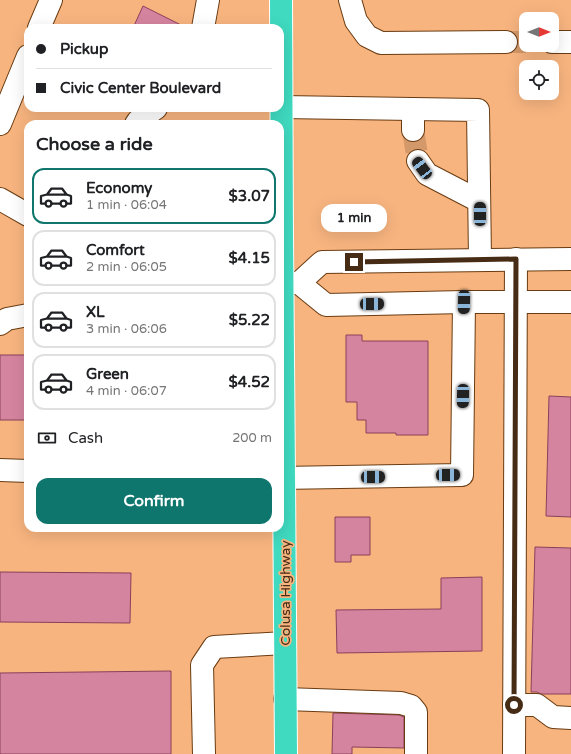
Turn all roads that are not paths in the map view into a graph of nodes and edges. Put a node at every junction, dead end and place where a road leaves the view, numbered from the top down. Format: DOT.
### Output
graph roads {
  1 [pos="51,0"];
  2 [pos="208,0"];
  3 [pos="282,0"];
  4 [pos="350,0"];
  5 [pos="41,24"];
  6 [pos="204,24"];
  7 [pos="282,24"];
  8 [pos="506,42"];
  9 [pos="559,42"];
  10 [pos="571,42"];
  11 [pos="24,66"];
  12 [pos="284,107"];
  13 [pos="413,108"];
  14 [pos="150,112"];
  15 [pos="139,120"];
  16 [pos="0,124"];
  17 [pos="414,130"];
  18 [pos="418,161"];
  19 [pos="284,177"];
  20 [pos="0,199"];
  21 [pos="479,201"];
  22 [pos="24,212"];
  23 [pos="480,259"];
  24 [pos="516,259"];
  25 [pos="571,259"];
  26 [pos="287,283"];
  27 [pos="464,302"];
  28 [pos="516,302"];
  29 [pos="571,302"];
  30 [pos="24,316"];
  31 [pos="0,324"];
  32 [pos="284,400"];
  33 [pos="0,470"];
  34 [pos="24,470"];
  35 [pos="284,478"];
  36 [pos="283,532"];
  37 [pos="285,643"];
  38 [pos="285,699"];
  39 [pos="514,705"];
  40 [pos="571,718"];
  41 [pos="204,754"];
  42 [pos="286,754"];
  43 [pos="416,754"];
  44 [pos="514,754"];
  1 -- 5 [label="street"];
  2 -- 6 [label="street"];
  3 -- 7 [label="highway, Colusa Highway"];
  4 -- 8 [label="street"];
  9 -- 10 [label="street"];
  11 -- 16 [label="street"];
  12 -- 13 [label="street"];
  13 -- 17 [label="street"];
  13 -- 21 [label="street"];
  14 -- 15 [label="street"];
  18 -- 21 [label="street"];
  19 -- 26 [label="highway, Colusa Highway"];
  20 -- 22 [label="street"];
  21 -- 23 [label="street"];
  23 -- 24 [label="street"];
  23 -- 26 [label="street"];
  24 -- 25 [label="street"];
  24 -- 28 [label="street"];
  26 -- 27 [label="street"];
  26 -- 32 [label="highway, Colusa Highway"];
  27 -- 28 [label="street"];
  27 -- 35 [label="street"];
  28 -- 29 [label="street"];
  28 -- 39 [label="street"];
  30 -- 31 [label="street"];
  33 -- 34 [label="street"];
  36 -- 37 [label="highway, Colusa Highway"];
  37 -- 38 [label="highway, Colusa Highway"];
  37 -- 41 [label="street"];
  38 -- 42 [label="highway, Colusa Highway"];
  38 -- 43 [label="street"];
  39 -- 40 [label="street"];
  39 -- 44 [label="street"];
}
